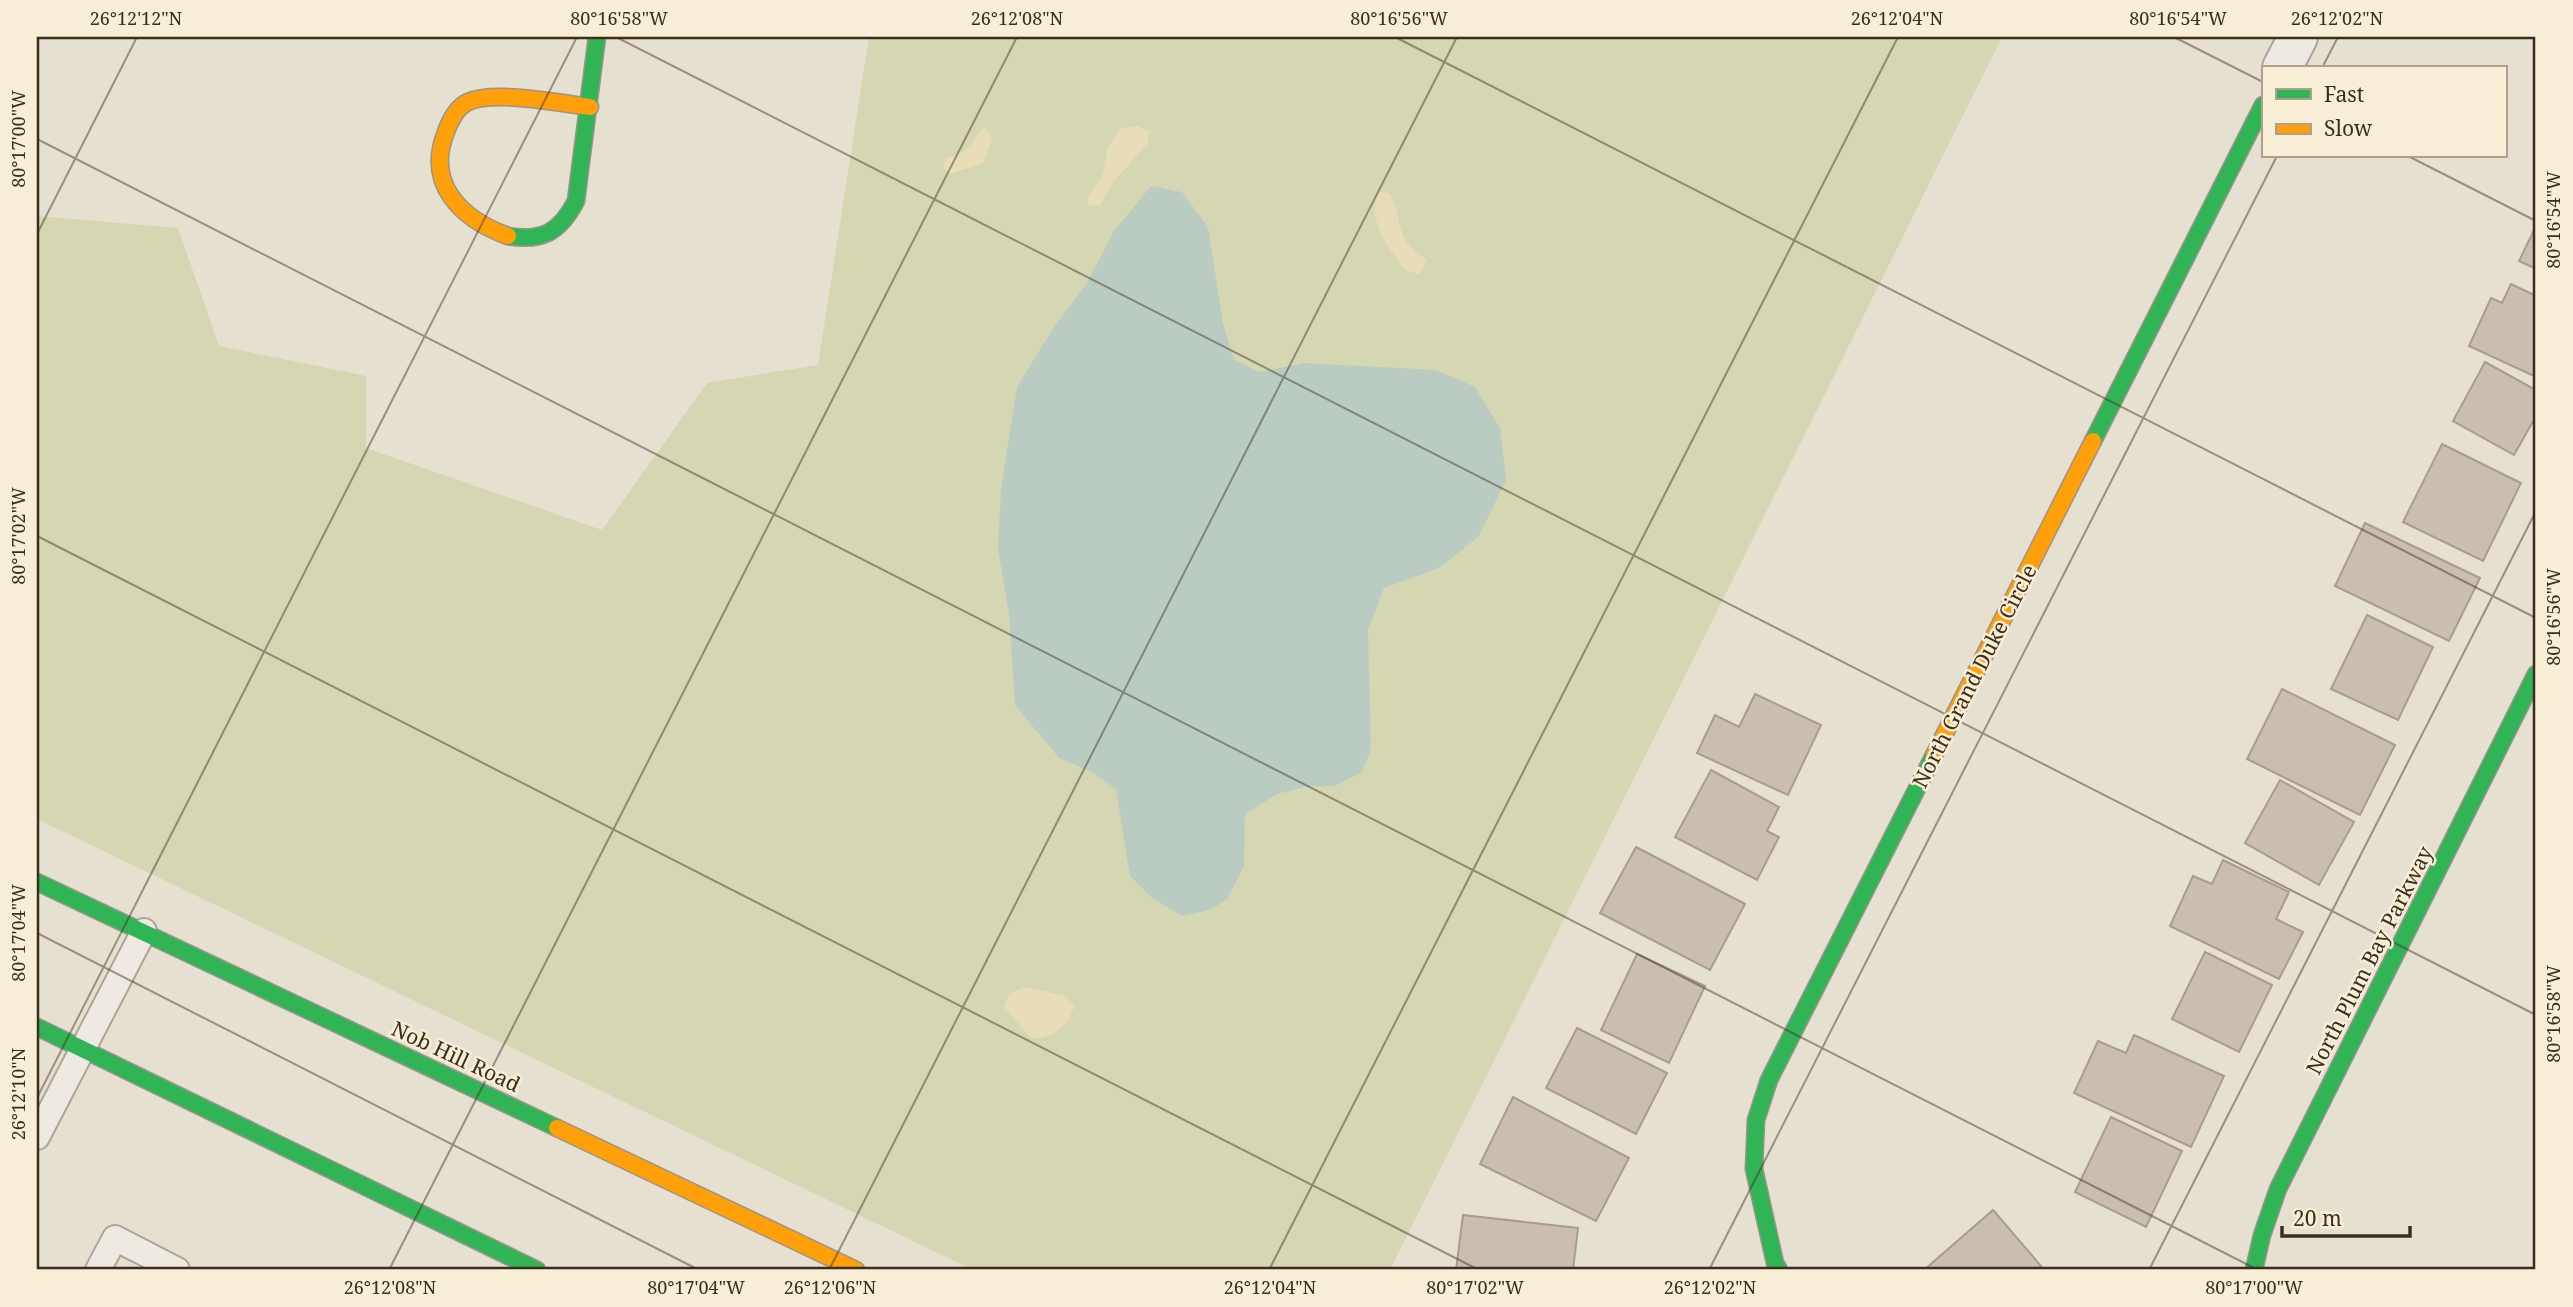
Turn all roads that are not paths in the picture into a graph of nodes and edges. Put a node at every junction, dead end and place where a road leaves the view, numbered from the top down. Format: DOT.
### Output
graph roads {
  1 [pos="597,37"];
  2 [pos="2298,37"];
  3 [pos="2283,66"];
  4 [pos="590,107"];
  5 [pos="2262,107"];
  6 [pos="2536,674"];
  7 [pos="37,882"];
  8 [pos="144,931"];
  9 [pos="37,1027"];
  10 [pos="81,1049"];
  11 [pos="37,1137"];
  12 [pos="1777,1267"];
  13 [pos="98,1270"];
  14 [pos="177,1270"];
  15 [pos="537,1270"];
  16 [pos="856,1270"];
  17 [pos="2254,1270"];
  1 -- 4 [label="street"];
  2 -- 3 [label="street"];
  4 -- 4 [label="street"];
  5 -- 12 [label="street, North Grand Duke Circle"];
  6 -- 17 [label="street, North Plum Bay Parkway"];
  7 -- 8 [label="street, Nob Hill Road"];
  8 -- 10 [label="lane"];
  8 -- 16 [label="street, Nob Hill Road"];
  9 -- 10 [label="street"];
  10 -- 11 [label="lane"];
  10 -- 15 [label="street"];
  13 -- 14 [label="lane"];
}
